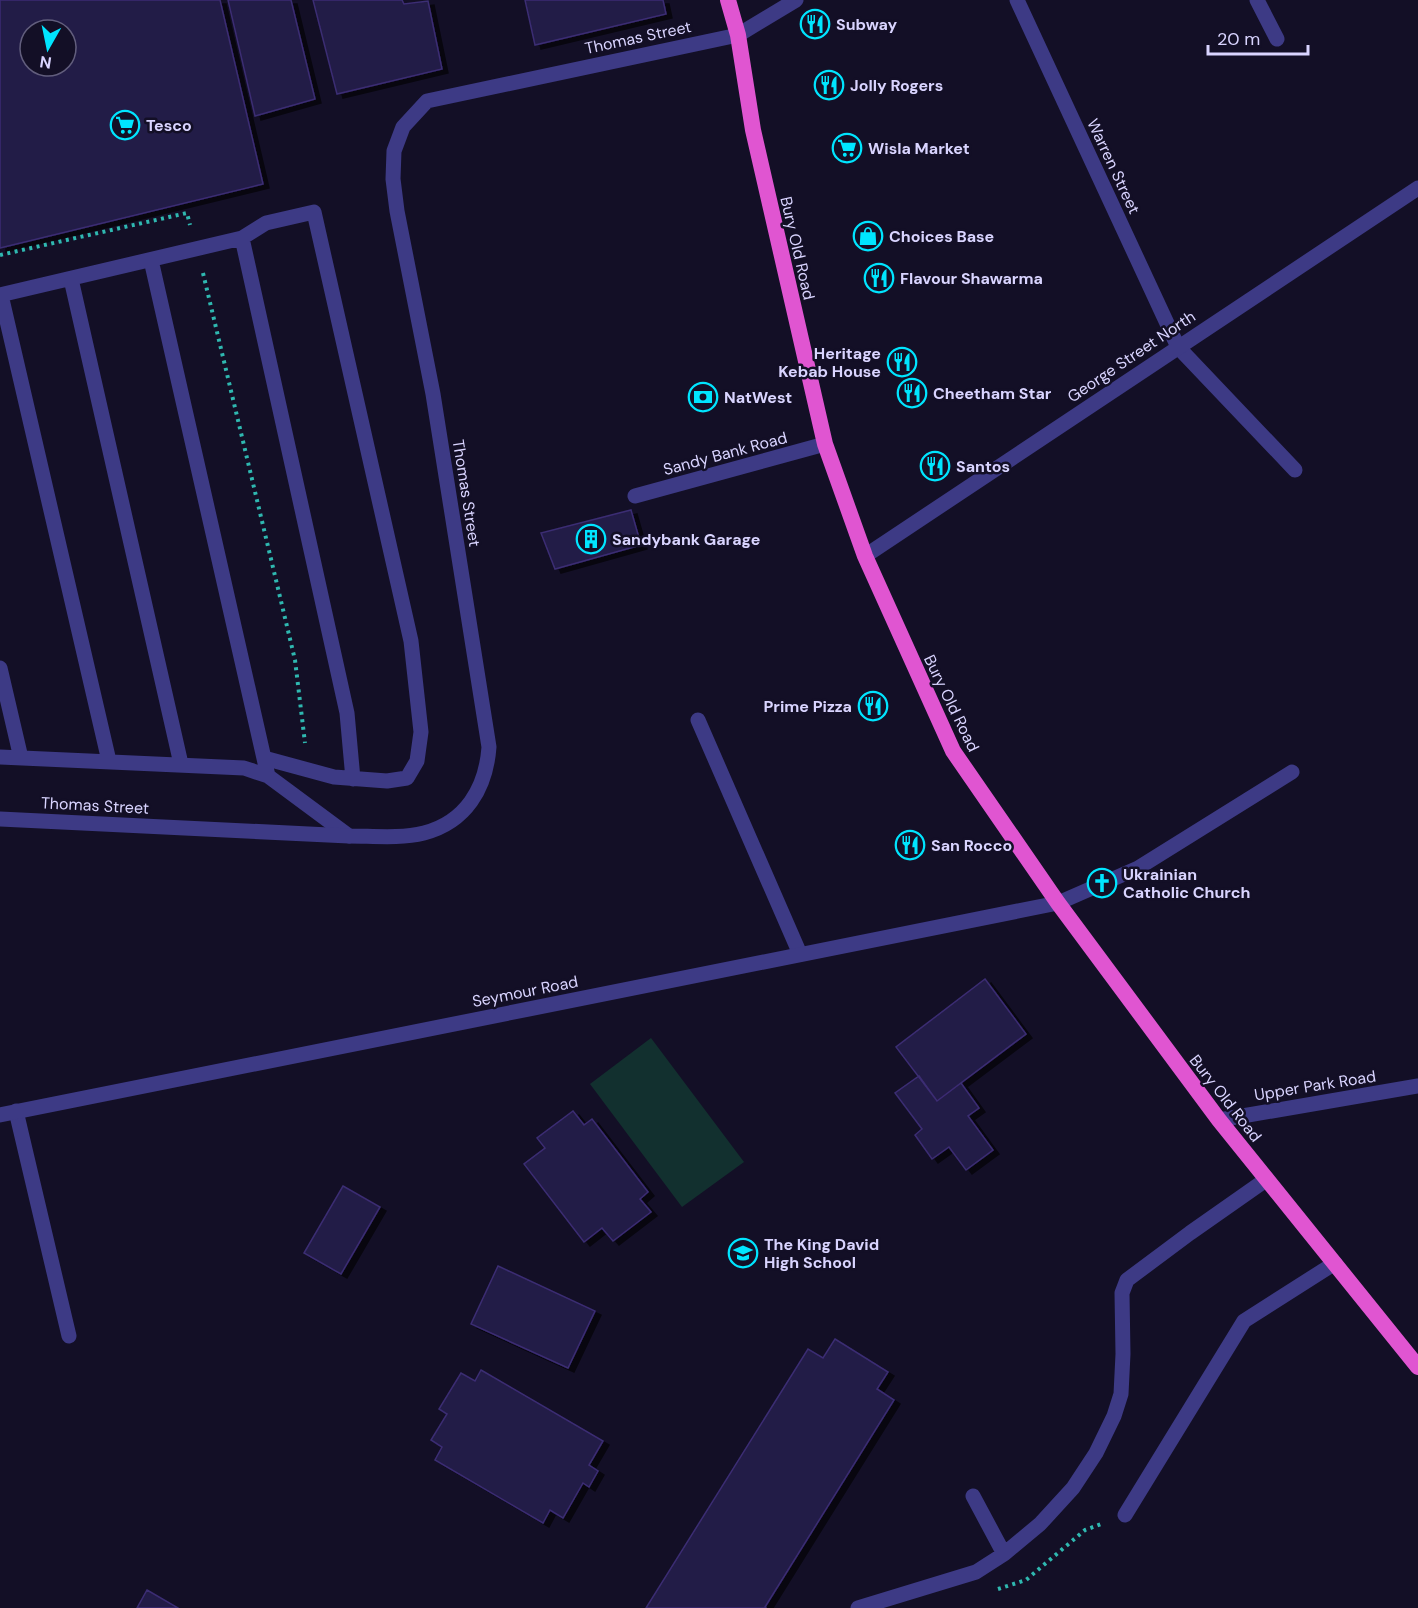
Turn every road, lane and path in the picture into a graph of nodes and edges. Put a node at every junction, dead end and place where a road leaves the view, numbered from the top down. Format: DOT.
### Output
graph roads {
  1 [pos="728,0"];
  2 [pos="796,0"];
  3 [pos="1017,0"];
  4 [pos="1257,0"];
  5 [pos="738,34"];
  6 [pos="1277,39"];
  7 [pos="1418,188"];
  8 [pos="242,238"];
  9 [pos="151,260"];
  10 [pos="71,279"];
  11 [pos="0,295"];
  12 [pos="1178,347"];
  13 [pos="825,444"];
  14 [pos="1295,470"];
  15 [pos="634,496"];
  16 [pos="866,556"];
  17 [pos="0,668"];
  18 [pos="698,720"];
  19 [pos="0,757"];
  20 [pos="21,758"];
  21 [pos="264,758"];
  22 [pos="108,762"];
  23 [pos="181,764"];
  24 [pos="1292,772"];
  25 [pos="268,776"];
  26 [pos="353,779"];
  27 [pos="0,819"];
  28 [pos="349,836"];
  29 [pos="1058,903"];
  30 [pos="800,954"];
  31 [pos="1418,1086"];
  32 [pos="16,1111"];
  33 [pos="0,1114"];
  34 [pos="1219,1120"];
  35 [pos="1267,1179"];
  36 [pos="1335,1263"];
  37 [pos="69,1335"];
  38 [pos="1418,1366"];
  39 [pos="973,1496"];
  40 [pos="1125,1515"];
  41 [pos="1004,1554"];
  42 [pos="994,1591"];
  43 [pos="858,1608"];
  1 -- 5 [label="highway, Bury Old Road"];
  2 -- 5 [label="street, Thomas Street"];
  3 -- 12 [label="street, Warren Street"];
  4 -- 6 [label="street"];
  5 -- 13 [label="highway, Bury Old Road"];
  5 -- 28 [label="street, Thomas Street"];
  7 -- 12 [label="street, George Street North"];
  8 -- 9 [label="street"];
  8 -- 26 [label="street"];
  8 -- 26 [label="street"];
  9 -- 10 [label="street"];
  9 -- 21 [label="street"];
  10 -- 11 [label="street"];
  10 -- 23 [label="street"];
  11 -- 22 [label="street"];
  12 -- 14 [label="street, Warren Street"];
  12 -- 16 [label="street, George Street North"];
  13 -- 15 [label="street, Sandy Bank Road"];
  13 -- 16 [label="highway, Bury Old Road"];
  16 -- 29 [label="highway, Bury Old Road"];
  17 -- 20 [label="street"];
  18 -- 30 [label="street"];
  19 -- 20 [label="street"];
  20 -- 22 [label="street"];
  21 -- 25 [label="street"];
  21 -- 26 [label="street"];
  22 -- 23 [label="street"];
  23 -- 25 [label="street"];
  24 -- 29 [label="street, Seymour Road"];
  25 -- 28 [label="street"];
  27 -- 28 [label="street, Thomas Street"];
  29 -- 30 [label="street, Seymour Road"];
  29 -- 34 [label="highway, Bury Old Road"];
  30 -- 32 [label="street, Seymour Road"];
  31 -- 34 [label="street, Upper Park Road"];
  32 -- 33 [label="street, Seymour Road"];
  32 -- 37 [label="street"];
  34 -- 35 [label="highway, Bury Old Road"];
  35 -- 36 [label="highway, Bury Old Road"];
  35 -- 41 [label="street"];
  36 -- 38 [label="highway, Bury Old Road"];
  36 -- 40 [label="street"];
  39 -- 41 [label="street"];
  40 -- 42 [label="path"];
  41 -- 43 [label="street"];
}
